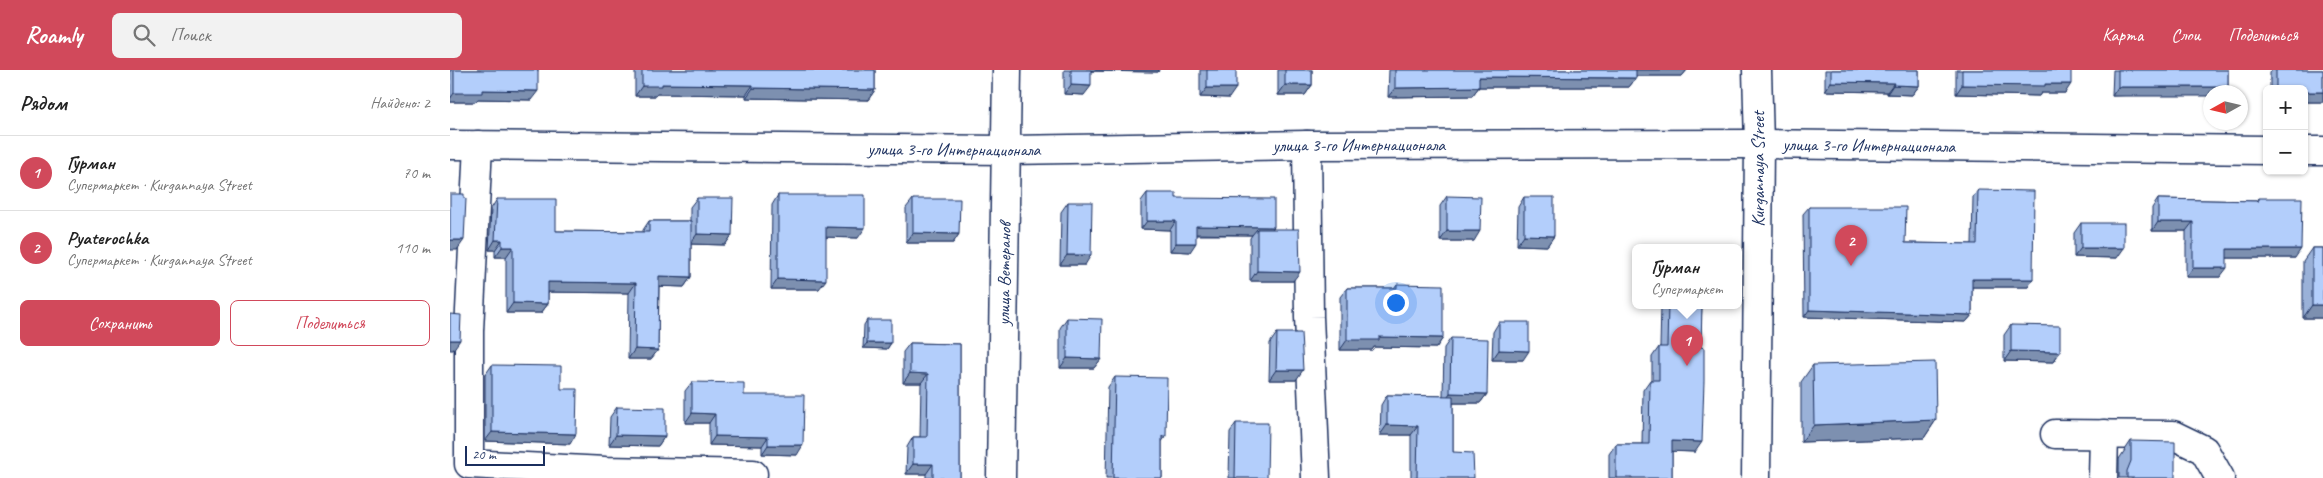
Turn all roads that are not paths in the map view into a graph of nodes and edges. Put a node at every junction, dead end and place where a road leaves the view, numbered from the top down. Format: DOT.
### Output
graph roads {
  1 [pos="1007,70"];
  2 [pos="1757,70"];
  3 [pos="450,144"];
  4 [pos="478,144"];
  5 [pos="1759,144"];
  6 [pos="1307,145"];
  7 [pos="1006,150"];
  8 [pos="2263,150"];
  9 [pos="2308,151"];
  10 [pos="2323,151"];
  11 [pos="2055,434"];
  12 [pos="2104,434"];
  13 [pos="752,474"];
  14 [pos="1001,478"];
  15 [pos="1316,478"];
  16 [pos="1756,478"];
  17 [pos="2103,478"];
  18 [pos="2220,478"];
  1 -- 7 [label="street, улица Ветеранов"];
  2 -- 5 [label="street, Kurgannaya Street"];
  3 -- 4 [label="street, улица 3-го Интернационала"];
  4 -- 7 [label="street, улица 3-го Интернационала"];
  4 -- 13 [label="street"];
  5 -- 6 [label="street, улица 3-го Интернационала"];
  5 -- 8 [label="street, улица 3-го Интернационала"];
  5 -- 16 [label="street, Kurgannaya Street"];
  6 -- 7 [label="street, улица 3-го Интернационала"];
  6 -- 15 [label="street"];
  7 -- 14 [label="street, улица Ветеранов"];
  9 -- 10 [label="street"];
  11 -- 12 [label="street"];
  12 -- 17 [label="street"];
  12 -- 18 [label="street"];
}
